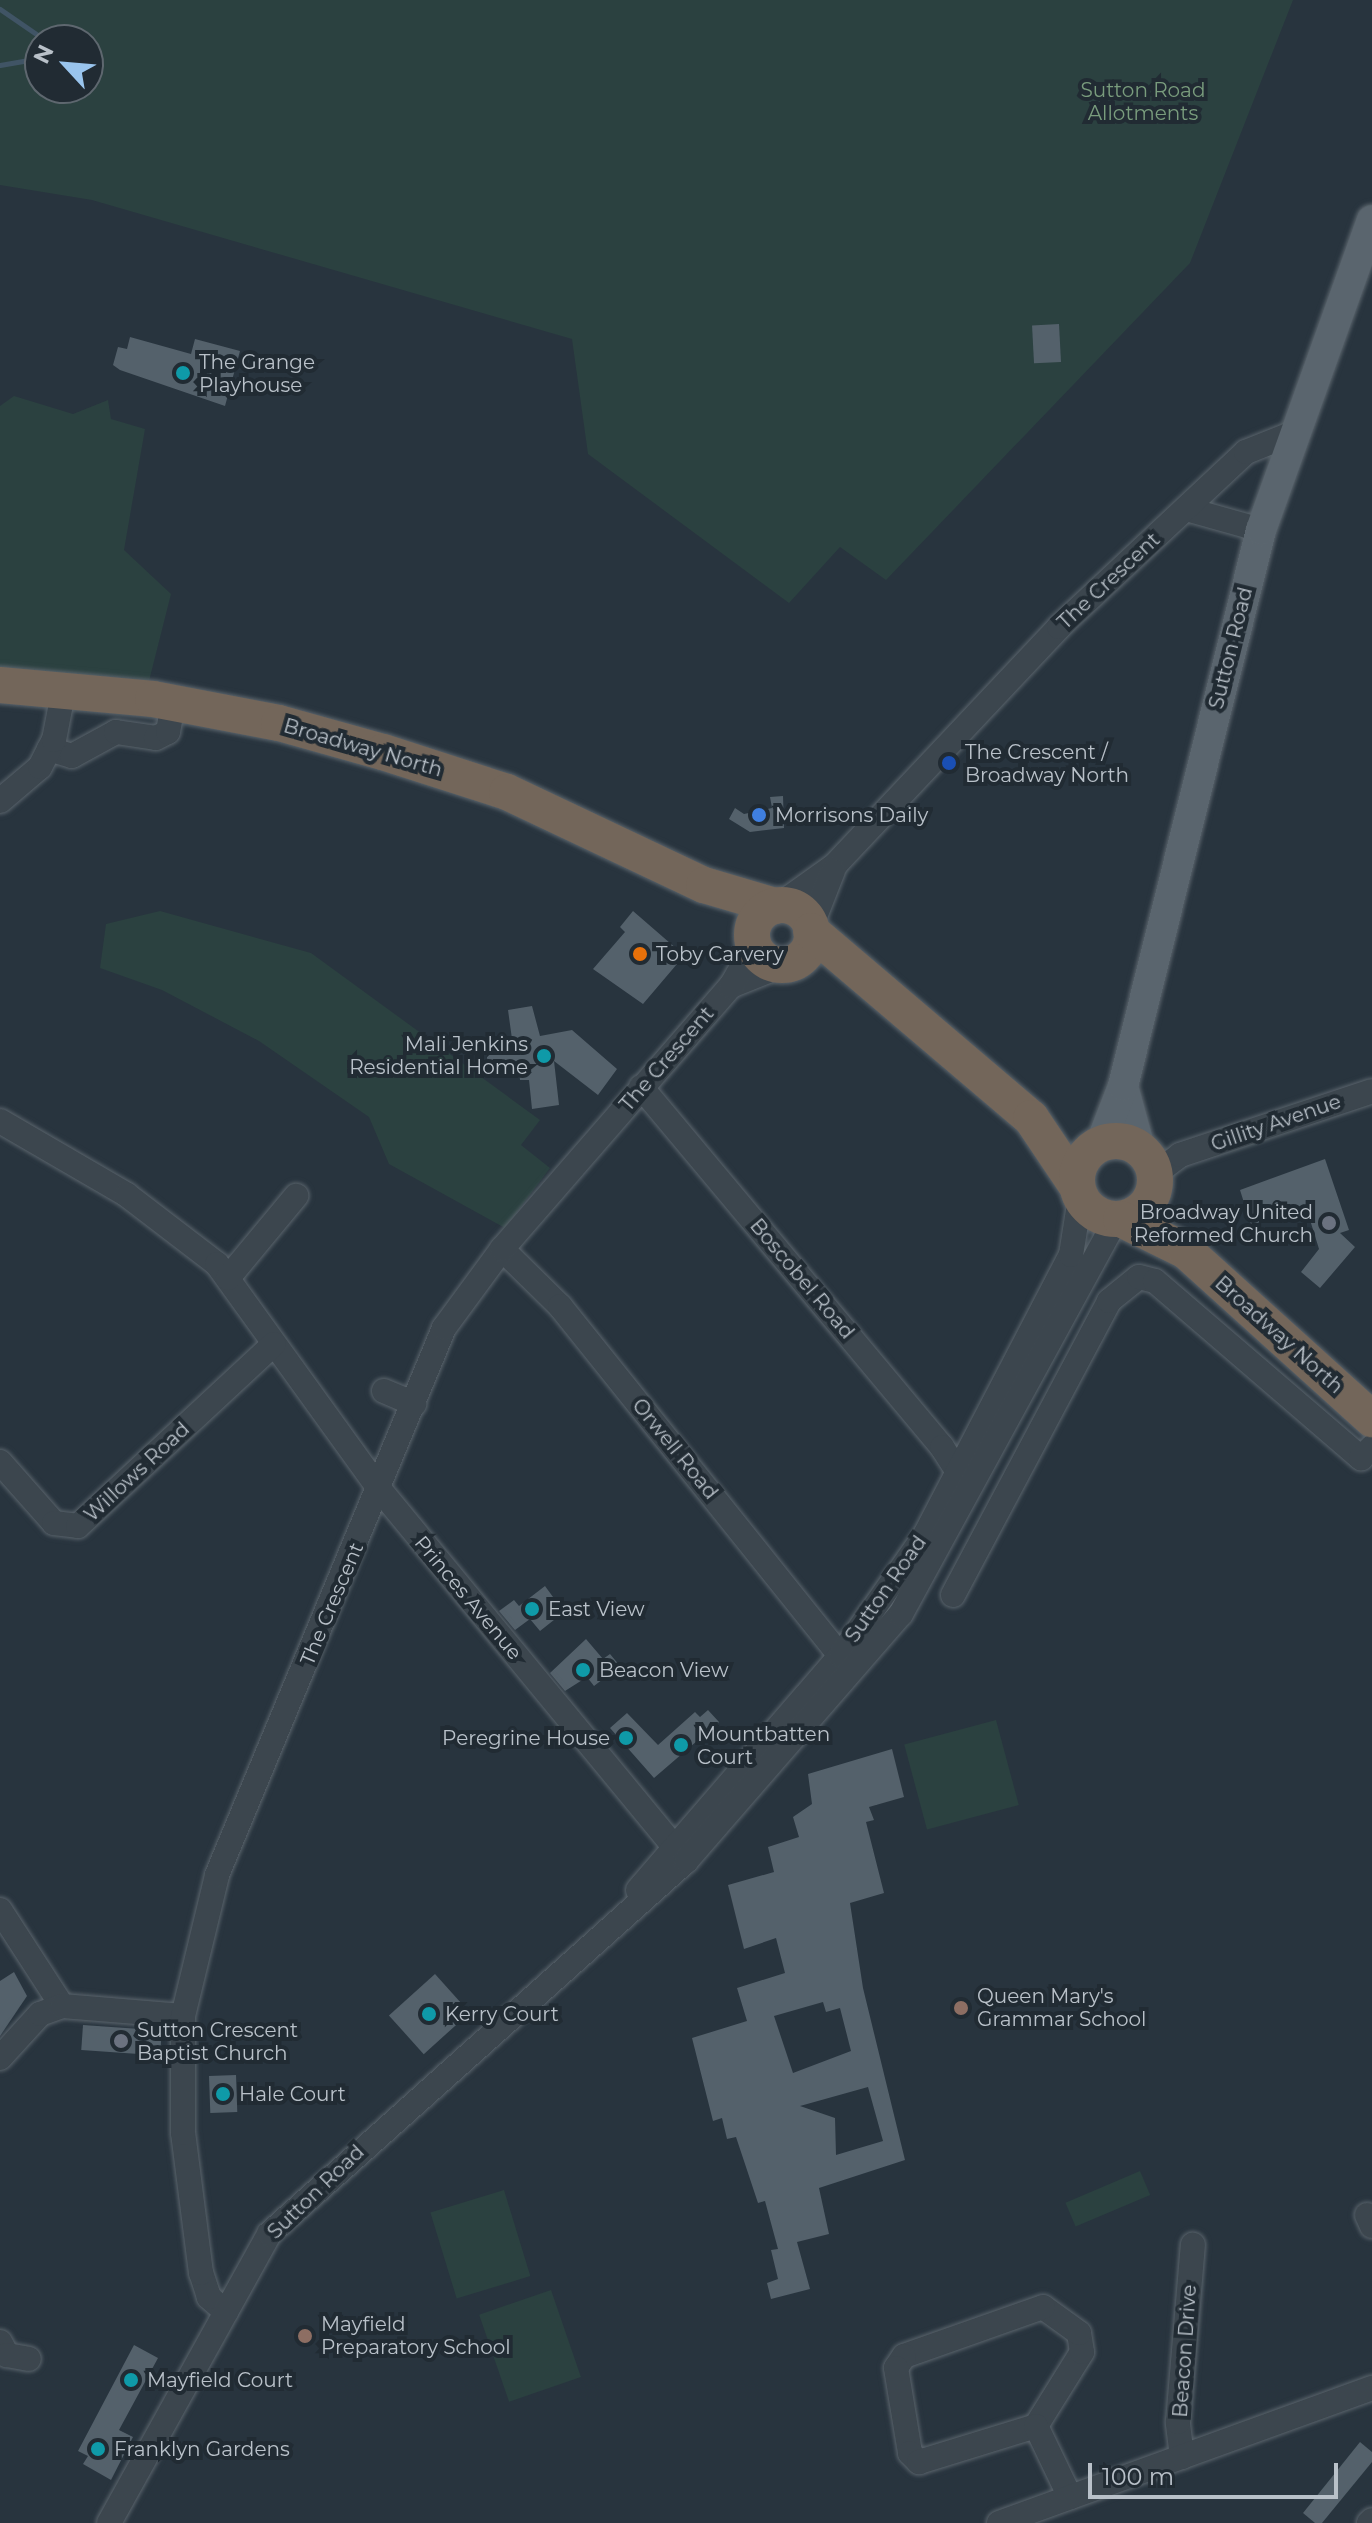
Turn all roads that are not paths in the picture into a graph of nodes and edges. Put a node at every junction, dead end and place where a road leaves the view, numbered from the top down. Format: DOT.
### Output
graph roads {
  1 [pos="1372,220"];
  2 [pos="1291,434"];
  3 [pos="1186,509"];
  4 [pos="1261,530"];
  5 [pos="0,685"];
  6 [pos="64,688"];
  7 [pos="173,703"];
  8 [pos="49,749"];
  9 [pos="0,801"];
  10 [pos="835,865"];
  11 [pos="704,885"];
  12 [pos="777,906"];
  13 [pos="785,945"];
  14 [pos="731,986"];
  15 [pos="1123,1086"];
  16 [pos="641,1087"];
  17 [pos="1372,1091"];
  18 [pos="1031,1118"];
  19 [pos="0,1121"];
  20 [pos="1098,1144"];
  21 [pos="1155,1162"];
  22 [pos="1078,1192"];
  23 [pos="296,1196"];
  24 [pos="1119,1219"];
  25 [pos="502,1249"];
  26 [pos="1186,1251"];
  27 [pos="228,1278"];
  28 [pos="274,1344"];
  29 [pos="384,1391"];
  30 [pos="414,1404"];
  31 [pos="1372,1419"];
  32 [pos="1372,1447"];
  33 [pos="0,1462"];
  34 [pos="965,1484"];
  35 [pos="380,1490"];
  36 [pos="997,1510"];
  37 [pos="953,1595"];
  38 [pos="848,1664"];
  39 [pos="679,1853"];
  40 [pos="0,1910"];
  41 [pos="62,2006"];
  42 [pos="183,2016"];
  43 [pos="0,2058"];
  44 [pos="1193,2245"];
  45 [pos="226,2312"];
  46 [pos="1372,2388"];
  47 [pos="1036,2426"];
  48 [pos="1182,2457"];
  49 [pos="1070,2497"];
  50 [pos="109,2523"];
  51 [pos="999,2523"];
  1 -- 2 [label="main road, Sutton Road"];
  2 -- 3 [label="street, The Crescent"];
  2 -- 4 [label="main road, Sutton Road"];
  3 -- 4 [label="street"];
  3 -- 10 [label="street, The Crescent"];
  4 -- 15 [label="main road, Sutton Road"];
  5 -- 6 [label="highway, Broadway North"];
  6 -- 7 [label="highway, Broadway North"];
  6 -- 8 [label="street"];
  7 -- 8 [label="street"];
  7 -- 11 [label="highway, Broadway North"];
  8 -- 9 [label="street"];
  10 -- 12 [label="street, The Crescent"];
  10 -- 13 [label="street, The Crescent"];
  11 -- 12 [label="highway, Broadway North"];
  11 -- 13 [label="highway, Broadway North"];
  12 -- 13 [label="highway, Broadway North"];
  13 -- 14 [label="street, The Crescent"];
  13 -- 14 [label="street, The Crescent"];
  13 -- 18 [label="highway, Broadway North"];
  14 -- 16 [label="street, The Crescent"];
  15 -- 20 [label="main road, Sutton Road"];
  15 -- 21 [label="main road, Sutton Road"];
  16 -- 25 [label="street, The Crescent"];
  16 -- 34 [label="street, Boscobel Road"];
  17 -- 21 [label="street, Gillity Avenue"];
  18 -- 20 [label="highway, Broadway North"];
  18 -- 22 [label="highway, Broadway North"];
  19 -- 27 [label="street, Princes Avenue"];
  20 -- 21 [label="highway"];
  20 -- 22 [label="highway"];
  21 -- 24 [label="highway"];
  21 -- 26 [label="highway, Broadway North"];
  22 -- 24 [label="highway"];
  22 -- 34 [label="street, Sutton Road"];
  23 -- 27 [label="street"];
  24 -- 26 [label="highway, Broadway North"];
  24 -- 34 [label="street, Sutton Road"];
  25 -- 30 [label="street, The Crescent"];
  25 -- 38 [label="street, Orwell Road"];
  26 -- 31 [label="highway, Broadway North"];
  27 -- 28 [label="street, Princes Avenue"];
  28 -- 33 [label="street, Willows Road"];
  28 -- 35 [label="street, Princes Avenue"];
  29 -- 30 [label="street"];
  30 -- 35 [label="street, The Crescent"];
  32 -- 36 [label="street"];
  34 -- 36 [label="street, Boscobel Road"];
  34 -- 38 [label="street, Sutton Road"];
  35 -- 39 [label="street, Princes Avenue"];
  35 -- 42 [label="street, The Crescent"];
  36 -- 37 [label="street"];
  38 -- 39 [label="street, Sutton Road"];
  39 -- 45 [label="street, Sutton Road"];
  40 -- 41 [label="street"];
  41 -- 42 [label="street"];
  41 -- 43 [label="street"];
  42 -- 45 [label="street, The Crescent"];
  44 -- 48 [label="street, Beacon Drive"];
  45 -- 50 [label="street, Sutton Road"];
  46 -- 48 [label="street"];
  47 -- 47 [label="street"];
  47 -- 49 [label="street"];
  48 -- 49 [label="street"];
  49 -- 51 [label="street"];
}
